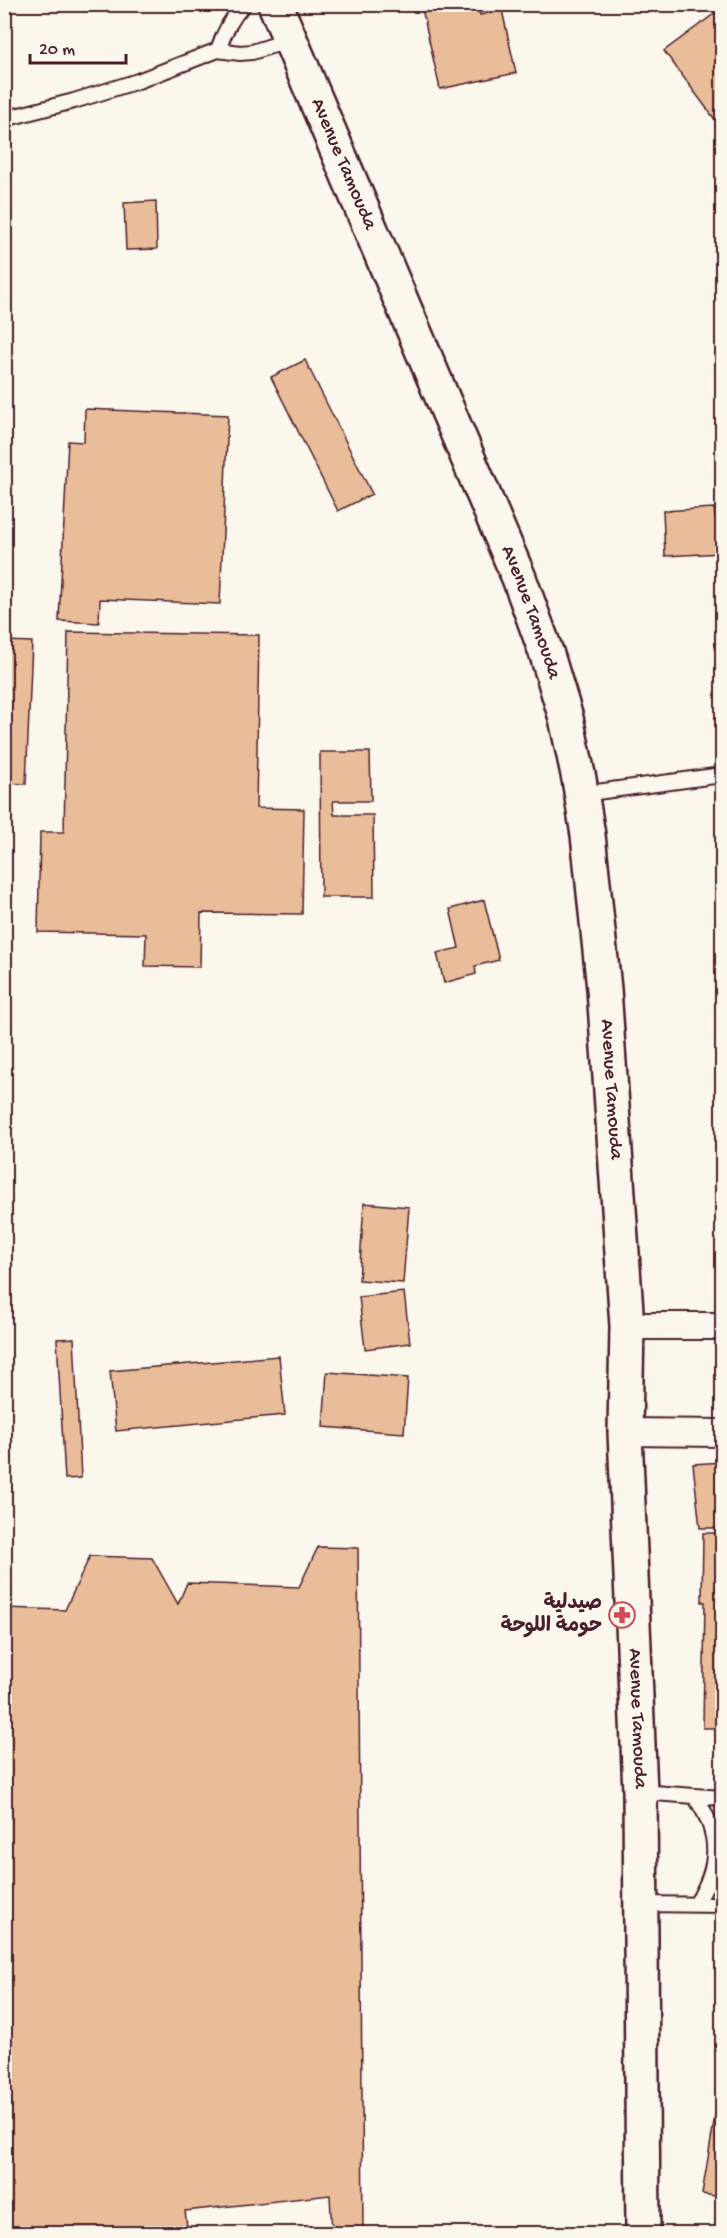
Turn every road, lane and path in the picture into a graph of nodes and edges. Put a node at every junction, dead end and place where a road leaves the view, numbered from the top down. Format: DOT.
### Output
graph roads {
  1 [pos="244,4"];
  2 [pos="275,4"];
  3 [pos="290,40"];
  4 [pos="218,50"];
  5 [pos="4,119"];
  6 [pos="723,776"];
  7 [pos="582,794"];
  8 [pos="627,1326"];
  9 [pos="723,1326"];
  10 [pos="625,1432"];
  11 [pos="723,1433"];
  12 [pos="640,1792"];
  13 [pos="695,1797"];
  14 [pos="723,1798"];
  15 [pos="641,1904"];
  16 [pos="696,1904"];
  17 [pos="723,1905"];
  18 [pos="643,2234"];
  1 -- 4 [label="lane"];
  2 -- 3 [label="highway, Avenue Tamouda"];
  3 -- 4 [label="lane"];
  3 -- 7 [label="highway, Avenue Tamouda"];
  4 -- 5 [label="lane"];
  6 -- 7 [label="lane"];
  7 -- 8 [label="highway, Avenue Tamouda"];
  8 -- 9 [label="street"];
  8 -- 10 [label="highway, Avenue Tamouda"];
  10 -- 11 [label="street"];
  10 -- 12 [label="highway, Avenue Tamouda"];
  12 -- 13 [label="lane"];
  12 -- 15 [label="highway, Avenue Tamouda"];
  13 -- 14 [label="lane"];
  13 -- 16 [label="lane"];
  15 -- 16 [label="lane"];
  15 -- 18 [label="highway, Avenue Tamouda"];
  16 -- 17 [label="lane"];
}
